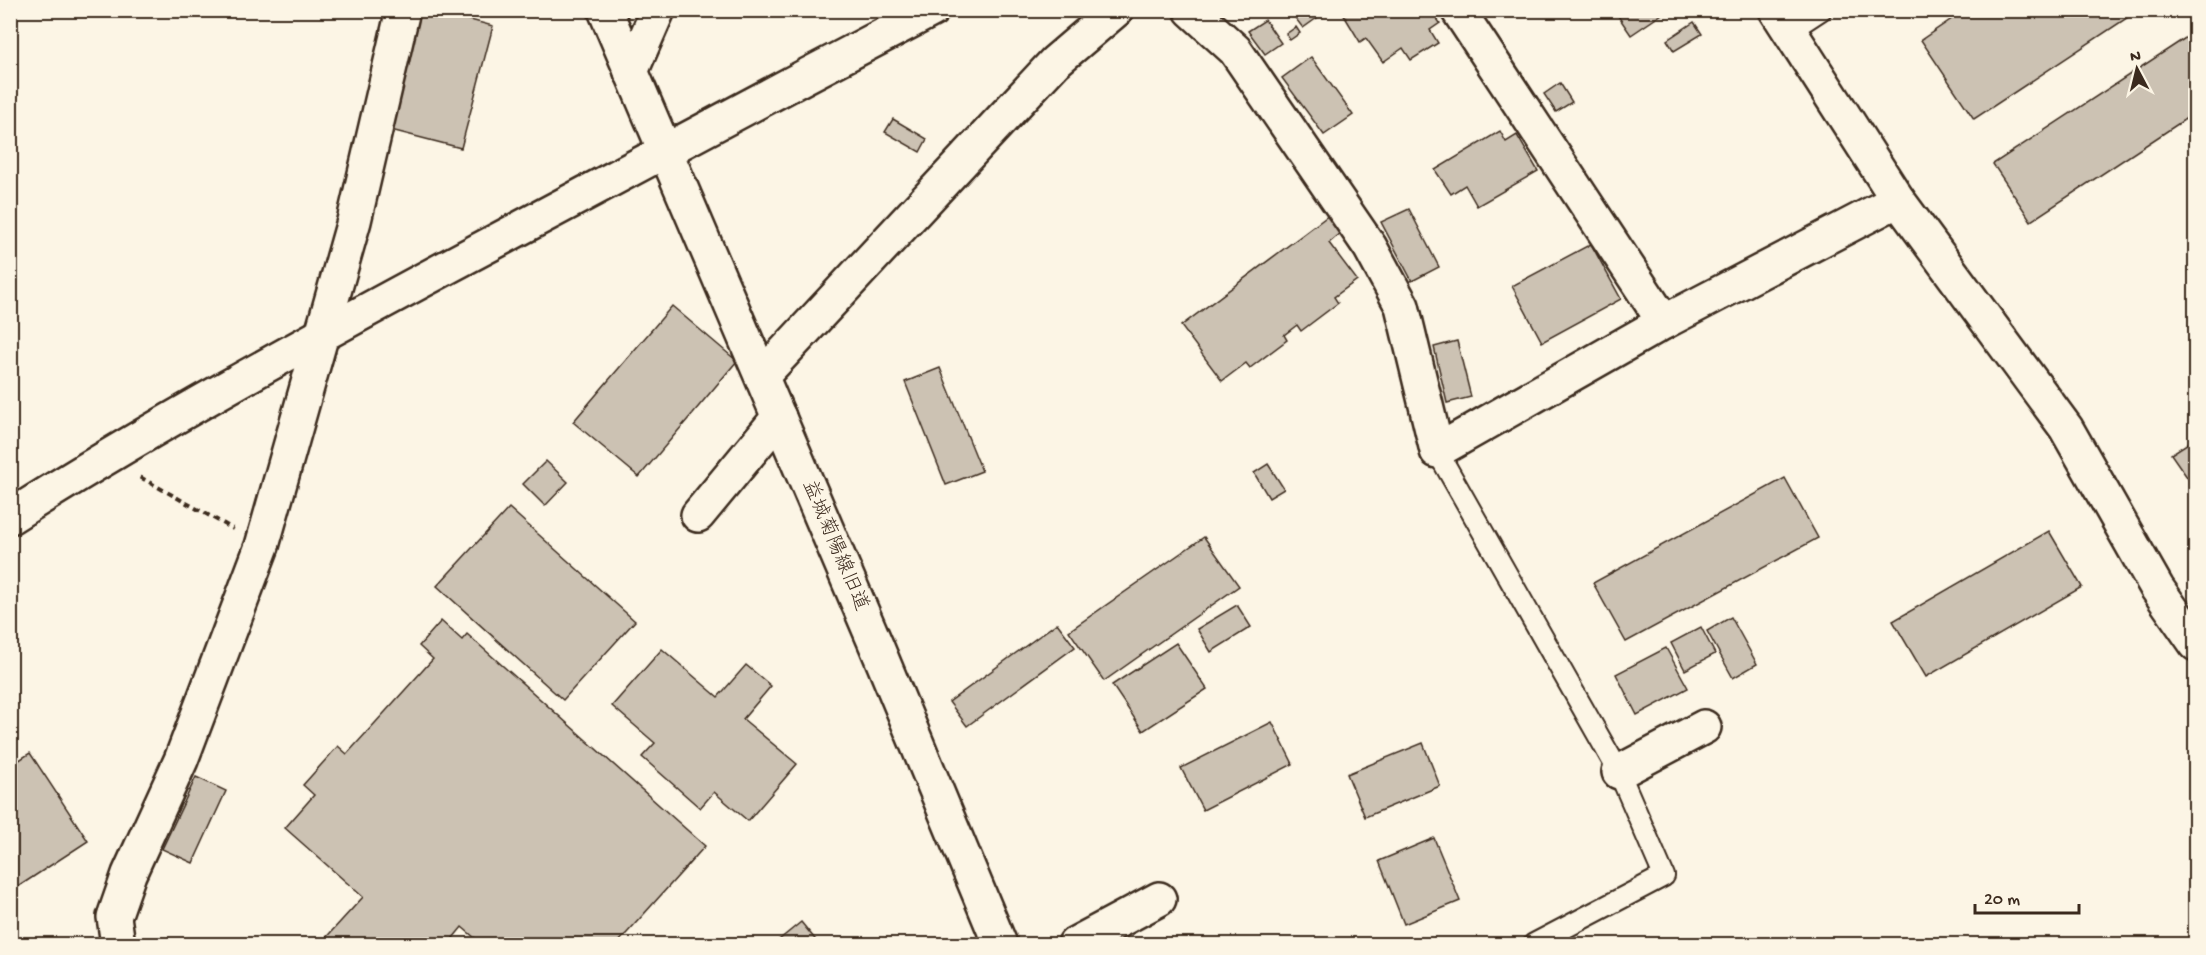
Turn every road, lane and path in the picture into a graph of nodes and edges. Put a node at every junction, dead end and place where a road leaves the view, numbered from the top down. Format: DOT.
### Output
graph roads {
  1 [pos="403,10"];
  2 [pos="605,10"];
  3 [pos="658,10"];
  4 [pos="932,10"];
  5 [pos="1116,10"];
  6 [pos="1191,10"];
  7 [pos="1458,10"];
  8 [pos="1821,10"];
  9 [pos="1782,21"];
  10 [pos="631,72"];
  11 [pos="664,150"];
  12 [pos="1898,200"];
  13 [pos="1664,322"];
  14 [pos="322,334"];
  15 [pos="762,376"];
  16 [pos="779,417"];
  17 [pos="1437,451"];
  18 [pos="105,457"];
  19 [pos="698,515"];
  20 [pos="10,517"];
  21 [pos="262,546"];
  22 [pos="2196,644"];
  23 [pos="1704,727"];
  24 [pos="1619,772"];
  25 [pos="1159,899"];
  26 [pos="118,945"];
  27 [pos="1000,945"];
  28 [pos="1075,945"];
  29 [pos="1534,945"];
  1 -- 14 [label="street"];
  2 -- 10 [label="street, 益城菊陽線旧道"];
  3 -- 10 [label="street"];
  4 -- 11 [label="street"];
  5 -- 15 [label="street"];
  6 -- 17 [label="street"];
  7 -- 13 [label="street"];
  8 -- 9 [label="lane"];
  9 -- 12 [label="street"];
  10 -- 11 [label="street, 益城菊陽線旧道"];
  11 -- 14 [label="street"];
  11 -- 15 [label="street, 益城菊陽線旧道"];
  12 -- 13 [label="street"];
  12 -- 22 [label="street"];
  13 -- 17 [label="street"];
  14 -- 18 [label="street"];
  14 -- 21 [label="street"];
  15 -- 16 [label="street, 益城菊陽線旧道"];
  16 -- 19 [label="street"];
  16 -- 27 [label="street, 益城菊陽線旧道"];
  17 -- 24 [label="lane"];
  18 -- 20 [label="street"];
  18 -- 21 [label="path"];
  21 -- 26 [label="street"];
  23 -- 24 [label="street"];
  24 -- 29 [label="lane"];
  25 -- 28 [label="street"];
}
